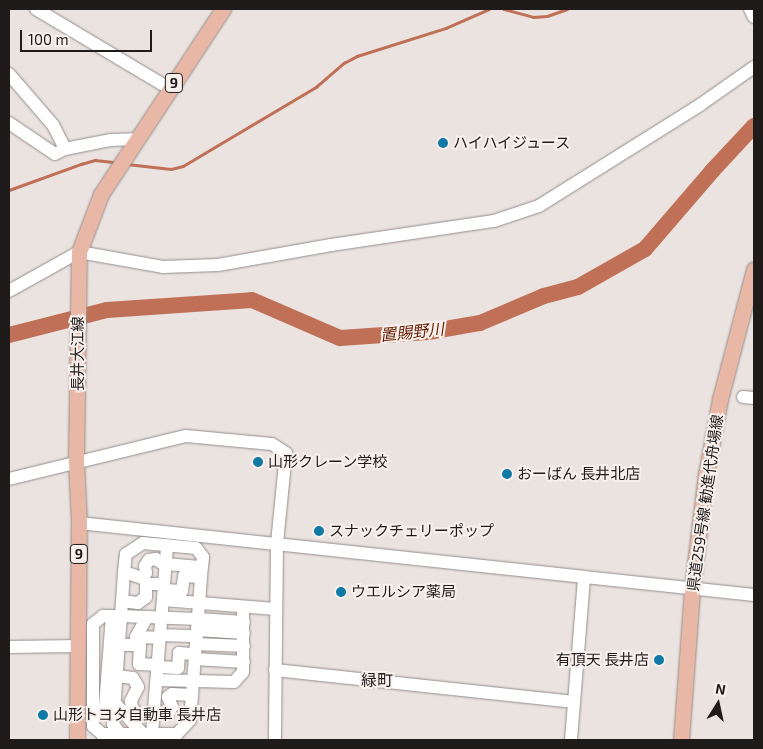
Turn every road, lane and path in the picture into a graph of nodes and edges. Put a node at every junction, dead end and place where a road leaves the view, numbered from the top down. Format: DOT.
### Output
graph roads {
  1 [pos="36,9"];
  2 [pos="223,9"];
  3 [pos="750,9"];
  4 [pos="754,17"];
  5 [pos="754,67"];
  6 [pos="9,74"];
  7 [pos="170,90"];
  8 [pos="9,123"];
  9 [pos="136,139"];
  10 [pos="65,149"];
  11 [pos="79,252"];
  12 [pos="754,269"];
  13 [pos="9,291"];
  14 [pos="76,462"];
  15 [pos="9,479"];
  16 [pos="79,523"];
  17 [pos="277,543"];
  18 [pos="168,546"];
  19 [pos="166,565"];
  20 [pos="124,572"];
  21 [pos="202,572"];
  22 [pos="584,578"];
  23 [pos="692,589"];
  24 [pos="164,592"];
  25 [pos="754,595"];
  26 [pos="122,601"];
  27 [pos="199,603"];
  28 [pos="243,607"];
  29 [pos="276,609"];
  30 [pos="116,616"];
  31 [pos="148,617"];
  32 [pos="162,618"];
  33 [pos="244,627"];
  34 [pos="160,636"];
  35 [pos="196,640"];
  36 [pos="119,645"];
  37 [pos="79,646"];
  38 [pos="244,646"];
  39 [pos="9,647"];
  40 [pos="244,662"];
  41 [pos="276,670"];
  42 [pos="158,671"];
  43 [pos="116,676"];
  44 [pos="193,681"];
  45 [pos="192,695"];
  46 [pos="114,702"];
  47 [pos="574,702"];
  48 [pos="191,709"];
  49 [pos="154,716"];
  50 [pos="115,734"];
  51 [pos="147,734"];
  52 [pos="78,740"];
  53 [pos="275,740"];
  54 [pos="571,740"];
  55 [pos="681,740"];
  1 -- 7 [label="street"];
  2 -- 7 [label="main road, 長井大江線 / 9"];
  3 -- 4 [label="street"];
  5 -- 11 [label="street"];
  6 -- 10 [label="street"];
  7 -- 9 [label="main road, 長井大江線 / 9"];
  8 -- 10 [label="street"];
  9 -- 10 [label="street"];
  9 -- 11 [label="main road, 長井大江線 / 9"];
  11 -- 13 [label="street"];
  11 -- 14 [label="main road, 長井大江線 / 9"];
  12 -- 23 [label="main road, 県道259号線 勧進代舟場線"];
  14 -- 15 [label="street"];
  14 -- 16 [label="main road, 長井大江線 / 9"];
  14 -- 17 [label="street"];
  16 -- 17 [label="street"];
  16 -- 37 [label="main road, 長井大江線 / 9"];
  17 -- 22 [label="street"];
  17 -- 29 [label="street"];
  18 -- 19 [label="street"];
  18 -- 20 [label="street"];
  18 -- 21 [label="street"];
  19 -- 20 [label="street"];
  19 -- 21 [label="street"];
  19 -- 24 [label="street"];
  20 -- 26 [label="street"];
  21 -- 24 [label="street"];
  21 -- 27 [label="street"];
  22 -- 23 [label="street"];
  22 -- 47 [label="street"];
  23 -- 25 [label="street"];
  23 -- 55 [label="main road, 県道259号線 勧進代舟場線"];
  24 -- 26 [label="street"];
  24 -- 27 [label="street"];
  24 -- 32 [label="street"];
  26 -- 30 [label="street"];
  27 -- 28 [label="street"];
  27 -- 35 [label="street"];
  28 -- 29 [label="street"];
  28 -- 33 [label="street"];
  29 -- 41 [label="street"];
  30 -- 31 [label="street"];
  30 -- 36 [label="street"];
  30 -- 50 [label="street"];
  31 -- 32 [label="street"];
  31 -- 34 [label="street"];
  32 -- 34 [label="street"];
  32 -- 35 [label="street"];
  33 -- 35 [label="street"];
  33 -- 38 [label="street"];
  34 -- 35 [label="street"];
  34 -- 42 [label="street"];
  35 -- 38 [label="street"];
  35 -- 40 [label="street"];
  35 -- 42 [label="street"];
  35 -- 44 [label="street"];
  36 -- 42 [label="street"];
  36 -- 43 [label="street"];
  37 -- 39 [label="street"];
  37 -- 52 [label="main road, 長井大江線 / 9"];
  38 -- 40 [label="street"];
  40 -- 44 [label="street"];
  41 -- 47 [label="street"];
  41 -- 53 [label="street"];
  42 -- 44 [label="street"];
  42 -- 49 [label="street"];
  43 -- 46 [label="street"];
  43 -- 49 [label="street"];
  44 -- 45 [label="street"];
  45 -- 48 [label="street"];
  45 -- 49 [label="street"];
  46 -- 50 [label="street"];
  46 -- 51 [label="street"];
  47 -- 54 [label="street"];
  48 -- 49 [label="street"];
  48 -- 51 [label="street"];
  49 -- 51 [label="street"];
  50 -- 51 [label="street"];
}
